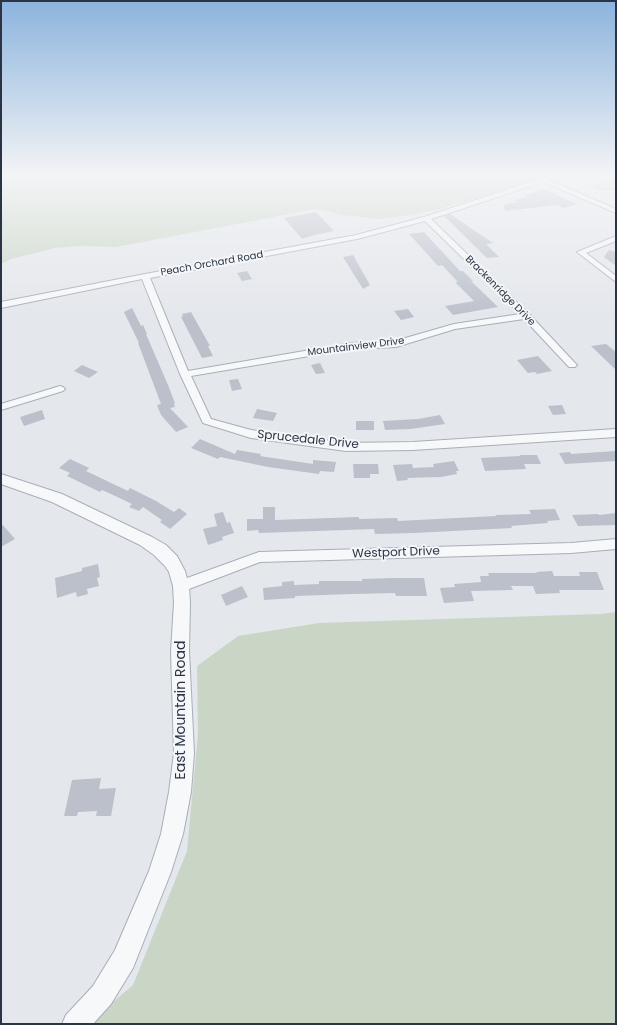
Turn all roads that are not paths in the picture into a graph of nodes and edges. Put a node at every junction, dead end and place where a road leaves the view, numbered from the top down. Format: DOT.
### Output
graph roads {
  1 [pos="408,223"];
  2 [pos="431,223"];
  3 [pos="616,238"];
  4 [pos="145,276"];
  5 [pos="616,280"];
  6 [pos="1,306"];
  7 [pos="526,316"];
  8 [pos="572,365"];
  9 [pos="185,374"];
  10 [pos="60,389"];
  11 [pos="1,407"];
  12 [pos="616,433"];
  13 [pos="1,479"];
  14 [pos="616,544"];
  15 [pos="181,586"];
  16 [pos="75,1024"];
  1 -- 4 [label="street, Peach Orchard Road"];
  2 -- 7 [label="street, Brackenridge Drive"];
  3 -- 5 [label="street"];
  4 -- 6 [label="street, Peach Orchard Road"];
  4 -- 9 [label="street, Sprucedale Drive"];
  7 -- 8 [label="street, Brackenridge Drive"];
  7 -- 9 [label="street, Mountainview Drive"];
  9 -- 12 [label="street, Sprucedale Drive"];
  10 -- 11 [label="street"];
  13 -- 15 [label="street, East Mountain Road"];
  14 -- 15 [label="street, Westport Drive"];
  15 -- 16 [label="street, East Mountain Road"];
}
